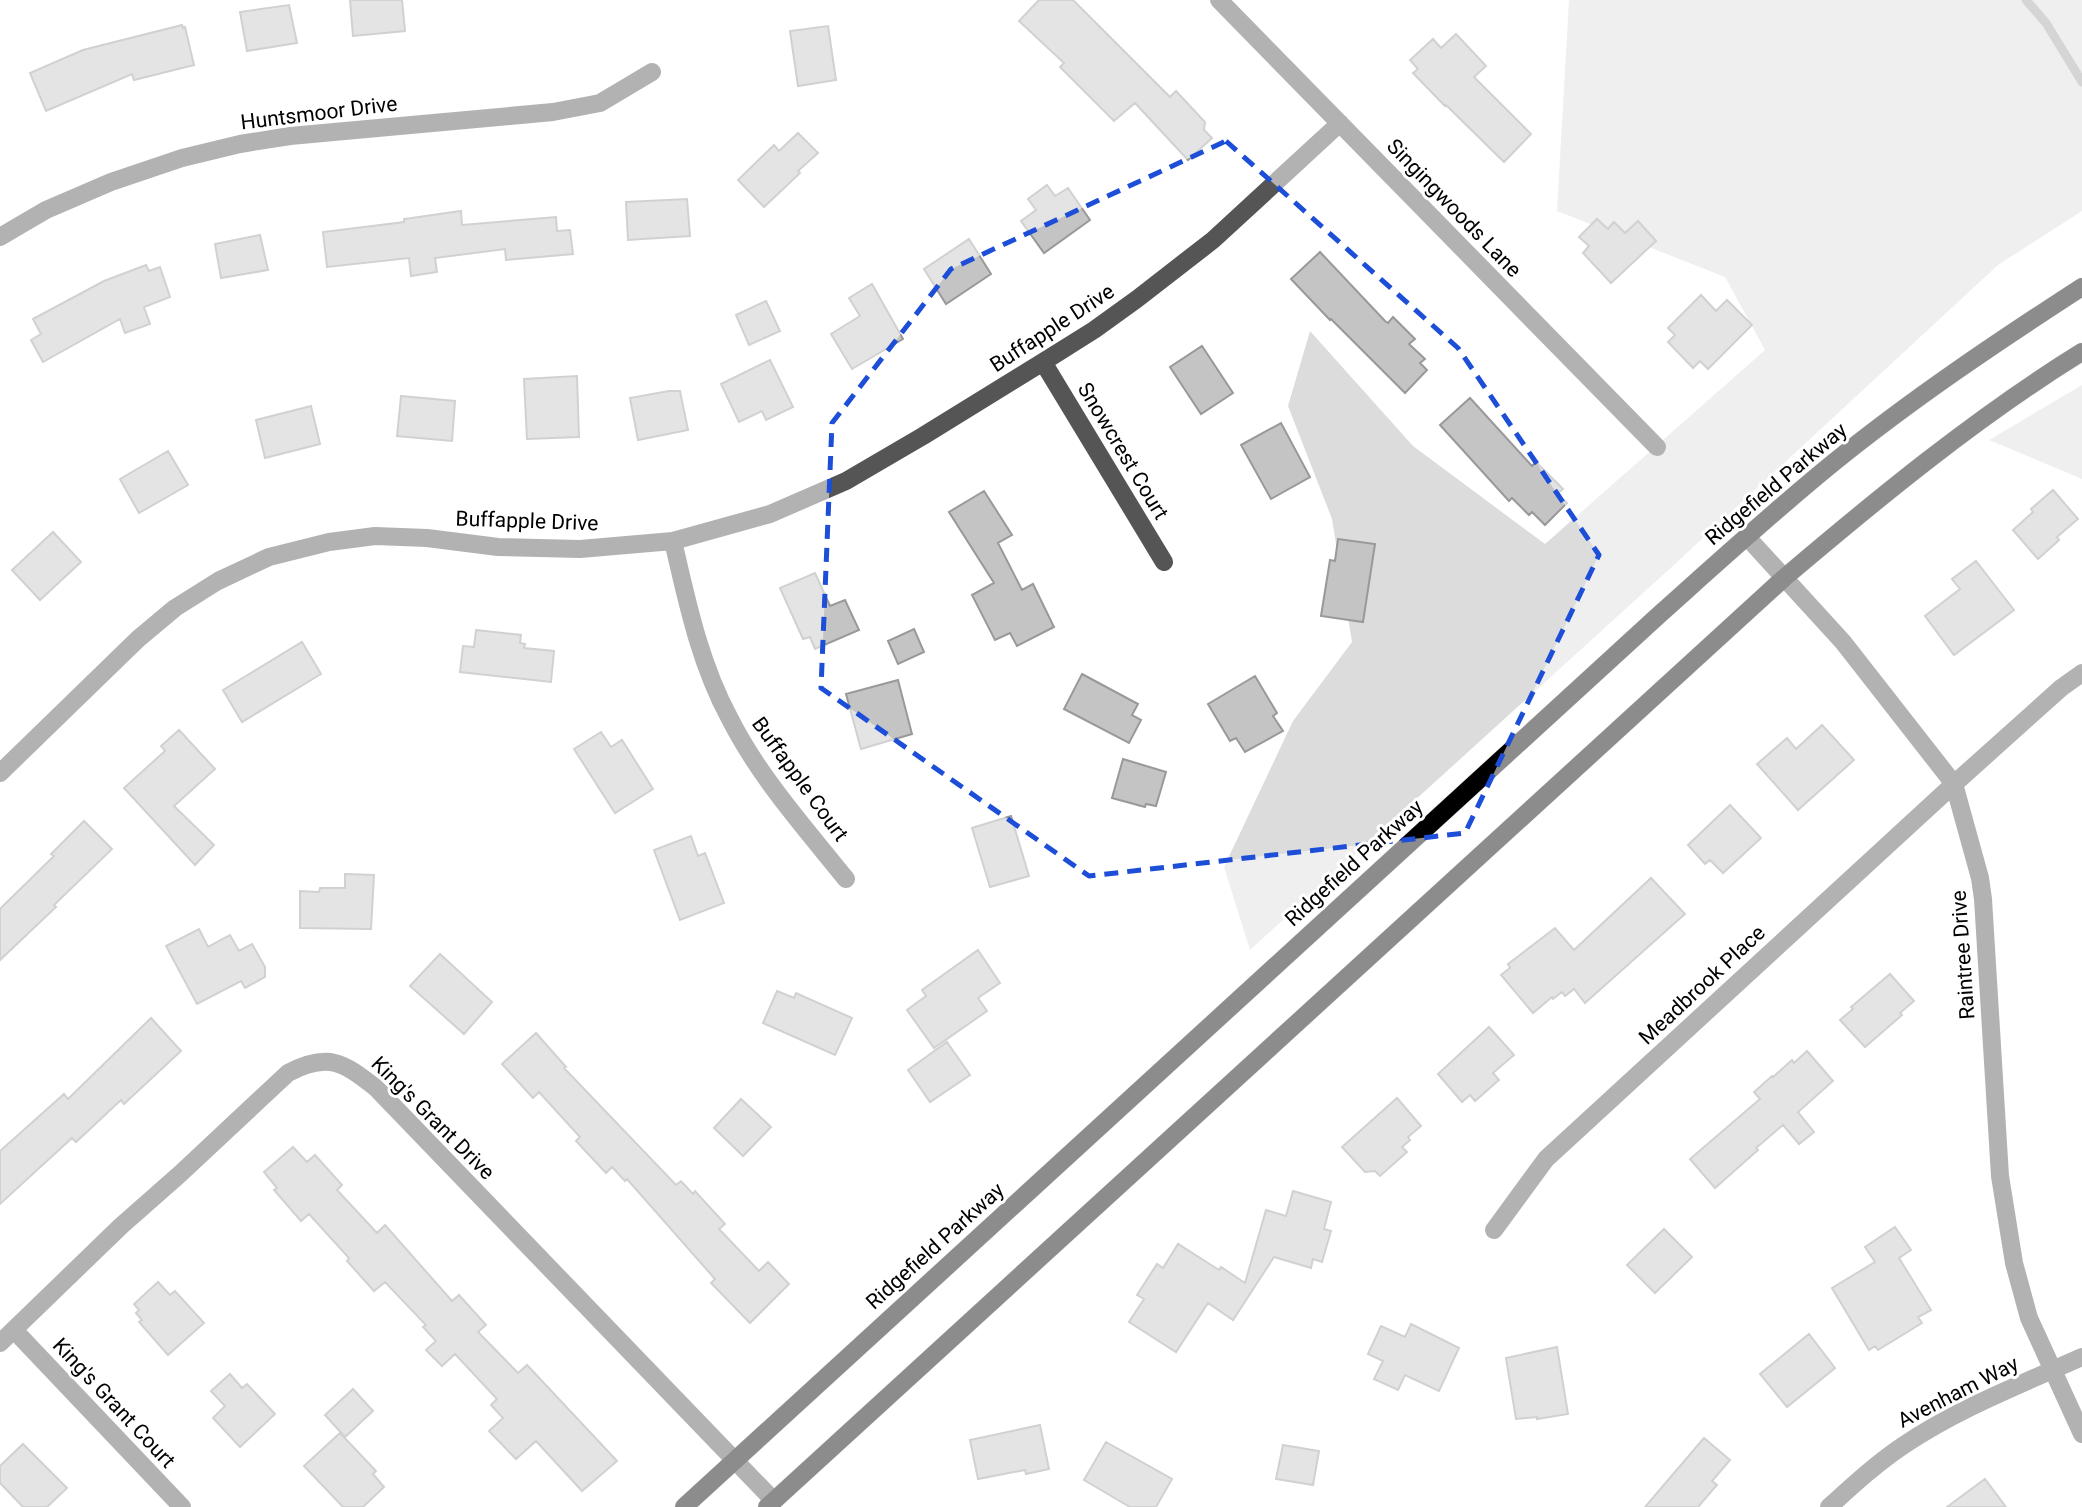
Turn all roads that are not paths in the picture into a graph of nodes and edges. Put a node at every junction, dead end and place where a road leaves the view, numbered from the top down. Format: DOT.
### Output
graph roads {
  1 [pos="1219,0"];
  2 [pos="652,72"];
  3 [pos="1340,123"];
  4 [pos="0,237"];
  5 [pos="2082,288"];
  6 [pos="2082,352"];
  7 [pos="1043,362"];
  8 [pos="1657,447"];
  9 [pos="1747,537"];
  10 [pos="673,541"];
  11 [pos="1164,562"];
  12 [pos="1784,578"];
  13 [pos="2082,673"];
  14 [pos="0,773"];
  15 [pos="1954,784"];
  16 [pos="846,879"];
  17 [pos="1494,1230"];
  18 [pos="14,1330"];
  19 [pos="0,1343"];
  20 [pos="2082,1357"];
  21 [pos="2052,1370"];
  22 [pos="2082,1434"];
  23 [pos="734,1461"];
  24 [pos="771,1504"];
  25 [pos="181,1507"];
  26 [pos="684,1507"];
  27 [pos="1829,1507"];
  1 -- 3 [label="street, Singingwoods Lane"];
  2 -- 4 [label="street, Huntsmoor Drive"];
  3 -- 7 [label="street, Buffapple Drive"];
  3 -- 8 [label="street, Singingwoods Lane"];
  5 -- 9 [label="main road, Ridgefield Parkway"];
  6 -- 12 [label="main road"];
  7 -- 10 [label="street, Buffapple Drive"];
  7 -- 11 [label="street, Snowcrest Court"];
  9 -- 12 [label="street, Raintree Drive"];
  9 -- 23 [label="main road, Ridgefield Parkway"];
  10 -- 14 [label="street, Buffapple Drive"];
  10 -- 16 [label="street, Buffapple Court"];
  12 -- 15 [label="street, Raintree Drive"];
  12 -- 24 [label="main road"];
  13 -- 15 [label="street, Meadbrook Place"];
  15 -- 17 [label="street, Meadbrook Place"];
  15 -- 21 [label="street, Raintree Drive"];
  18 -- 19 [label="street, King's Grant Drive"];
  18 -- 23 [label="street, King's Grant Drive"];
  18 -- 25 [label="street, King's Grant Court"];
  20 -- 21 [label="street, Avenham Way"];
  21 -- 22 [label="street, Raintree Drive"];
  21 -- 27 [label="street, Avenham Way"];
  23 -- 24 [label="street, King's Grant Drive"];
  23 -- 26 [label="main road, Ridgefield Parkway"];
}
